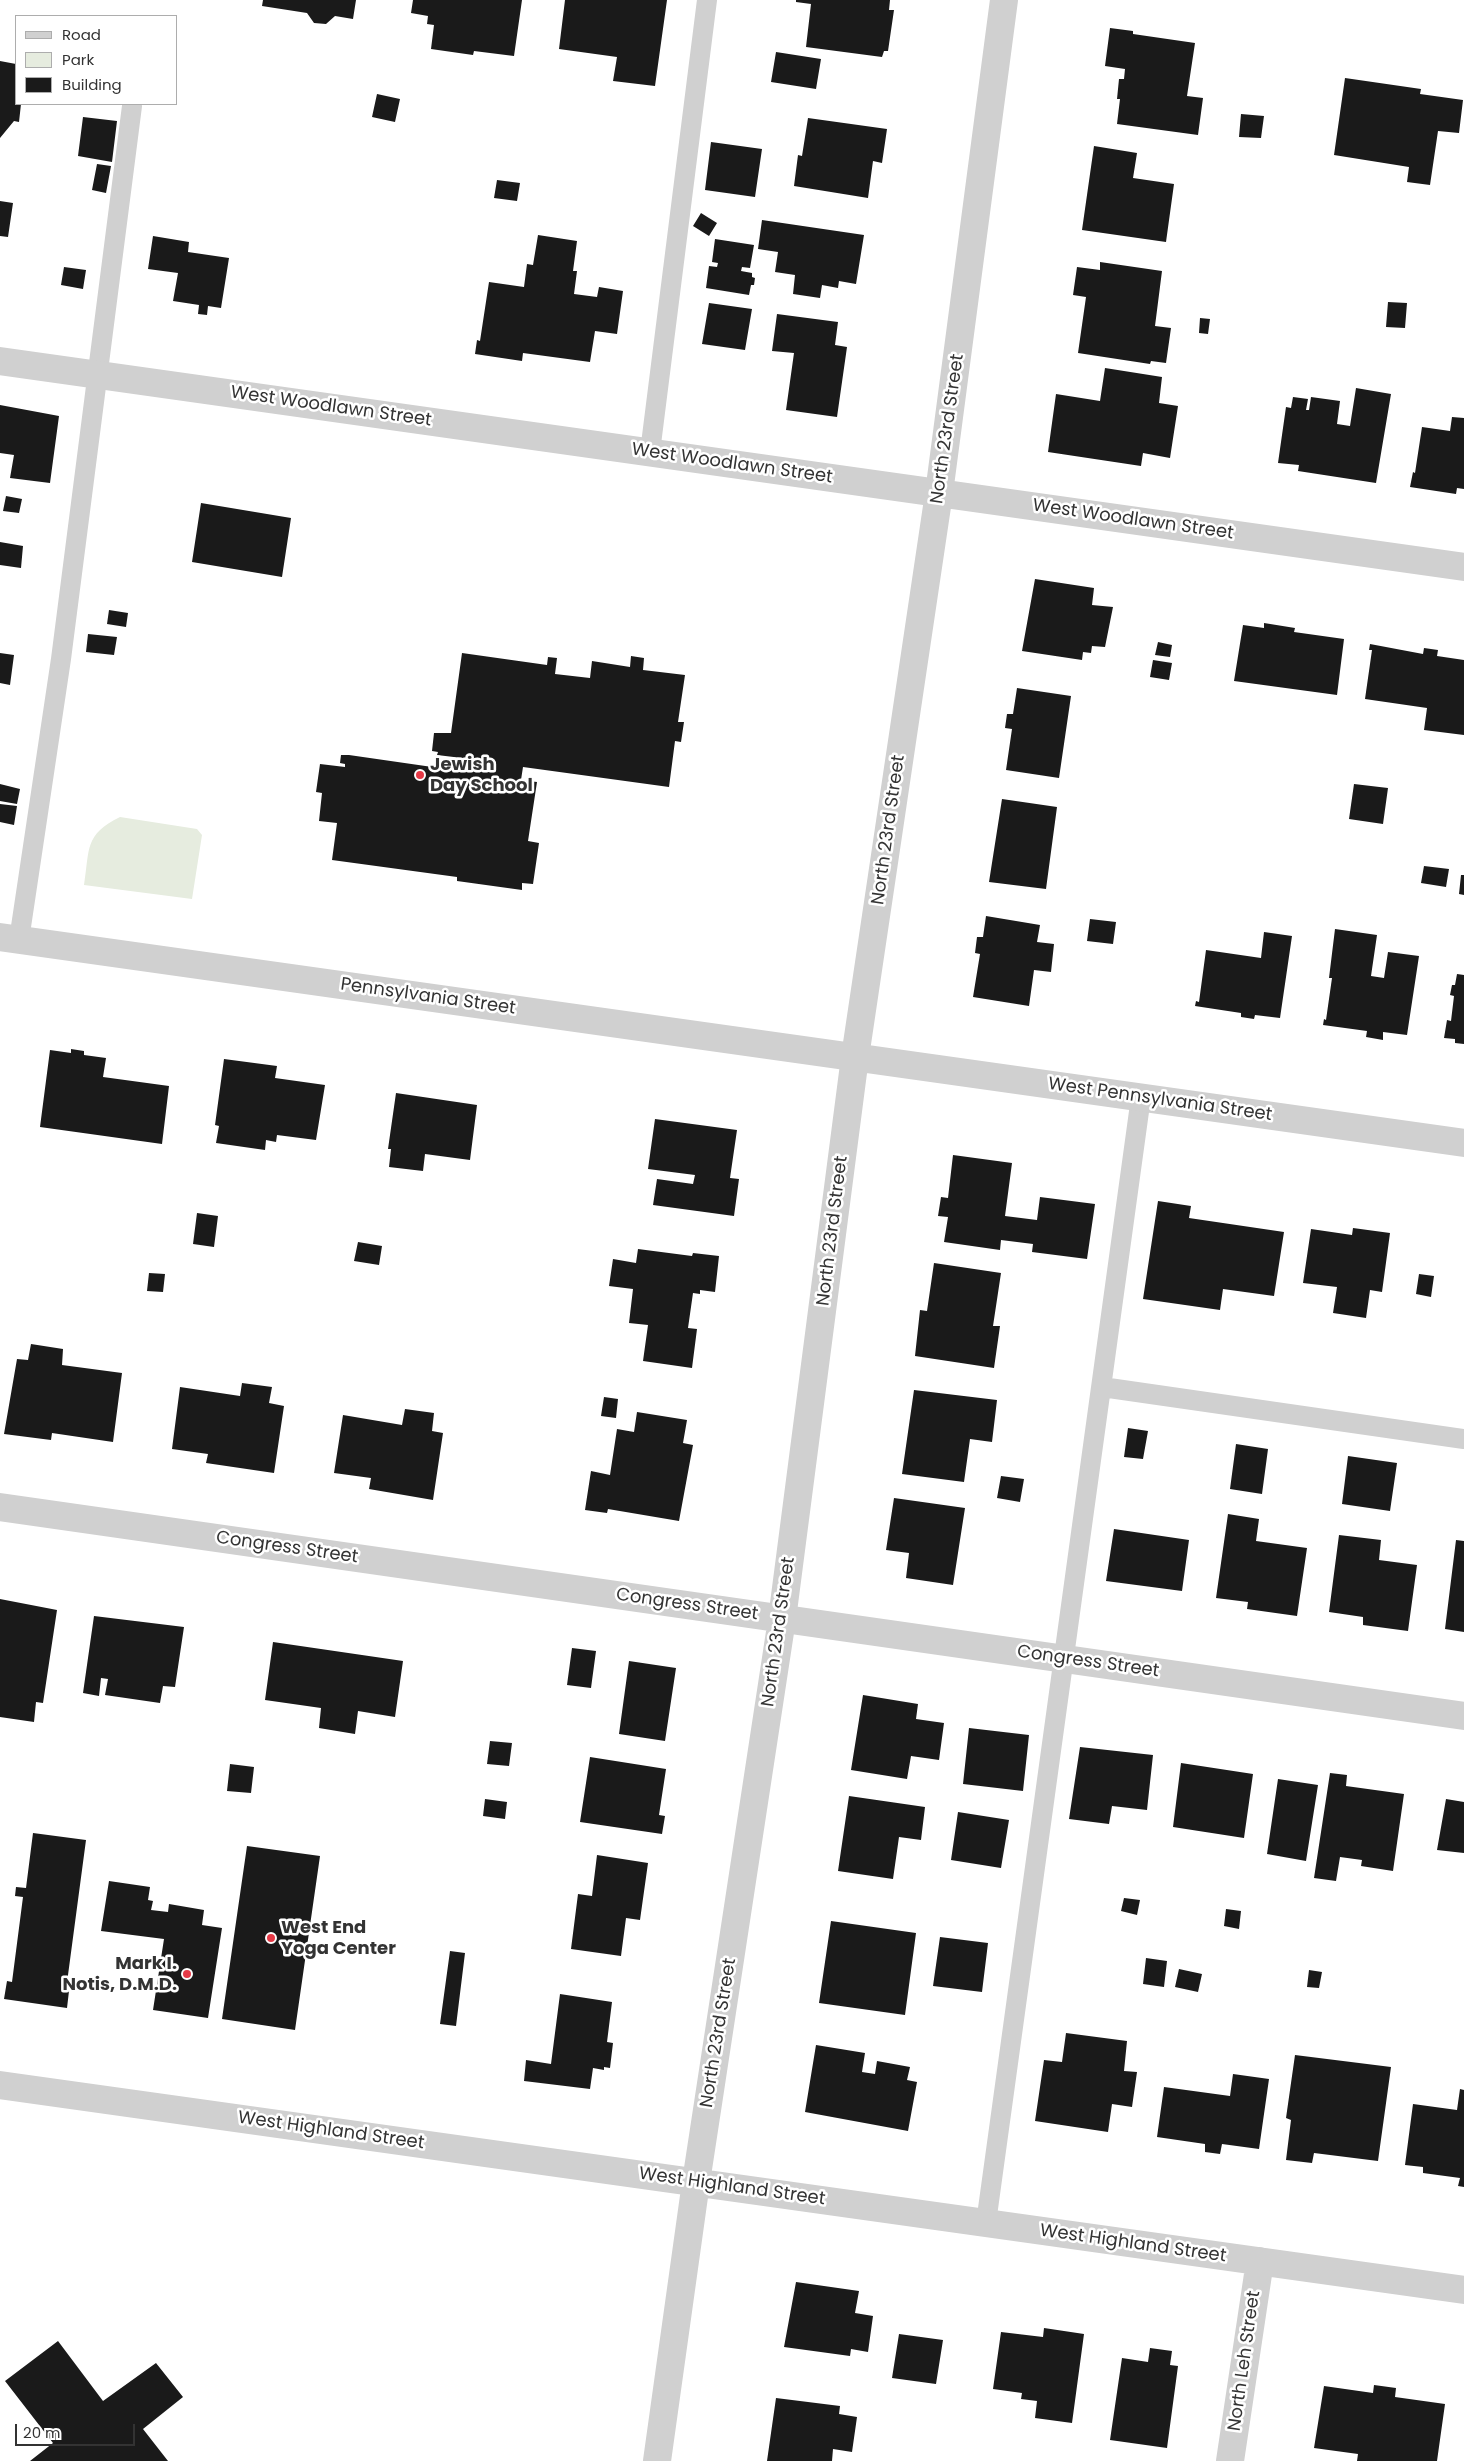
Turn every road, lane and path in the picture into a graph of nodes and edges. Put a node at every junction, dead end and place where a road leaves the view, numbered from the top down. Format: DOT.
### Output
graph roads {
  1 [pos="707,0"];
  2 [pos="1004,0"];
  3 [pos="132,106"];
  4 [pos="0,361"];
  5 [pos="97,374"];
  6 [pos="650,452"];
  7 [pos="939,493"];
  8 [pos="1464,567"];
  9 [pos="10,939"];
  10 [pos="855,1057"];
  11 [pos="1141,1097"];
  12 [pos="1464,1143"];
  13 [pos="1102,1387"];
  14 [pos="1464,1439"];
  15 [pos="0,1507"];
  16 [pos="782,1619"];
  17 [pos="1064,1659"];
  18 [pos="1464,1716"];
  19 [pos="0,2085"];
  20 [pos="696,2182"];
  21 [pos="986,2223"];
  22 [pos="1260,2261"];
  23 [pos="1464,2290"];
  24 [pos="657,2461"];
  25 [pos="1230,2461"];
  1 -- 6 [label="lane"];
  2 -- 7 [label="street, North 23rd Street"];
  3 -- 5 [label="lane"];
  4 -- 5 [label="street, West Woodlawn Street"];
  5 -- 6 [label="street, West Woodlawn Street"];
  5 -- 9 [label="lane"];
  6 -- 7 [label="street, West Woodlawn Street"];
  7 -- 8 [label="street, West Woodlawn Street"];
  7 -- 10 [label="street, North 23rd Street"];
  9 -- 10 [label="street, Pennsylvania Street"];
  10 -- 11 [label="street, West Pennsylvania Street"];
  10 -- 16 [label="street, North 23rd Street"];
  11 -- 12 [label="street, West Pennsylvania Street"];
  11 -- 13 [label="lane"];
  13 -- 14 [label="lane"];
  13 -- 17 [label="lane"];
  15 -- 16 [label="street, Congress Street"];
  16 -- 17 [label="street, Congress Street"];
  16 -- 20 [label="street, North 23rd Street"];
  17 -- 18 [label="street, Congress Street"];
  17 -- 21 [label="lane"];
  19 -- 20 [label="street, West Highland Street"];
  20 -- 21 [label="street, West Highland Street"];
  20 -- 24 [label="street, North 23rd Street"];
  21 -- 22 [label="street, West Highland Street"];
  22 -- 23 [label="street, West Highland Street"];
  22 -- 25 [label="street, North Leh Street"];
}
